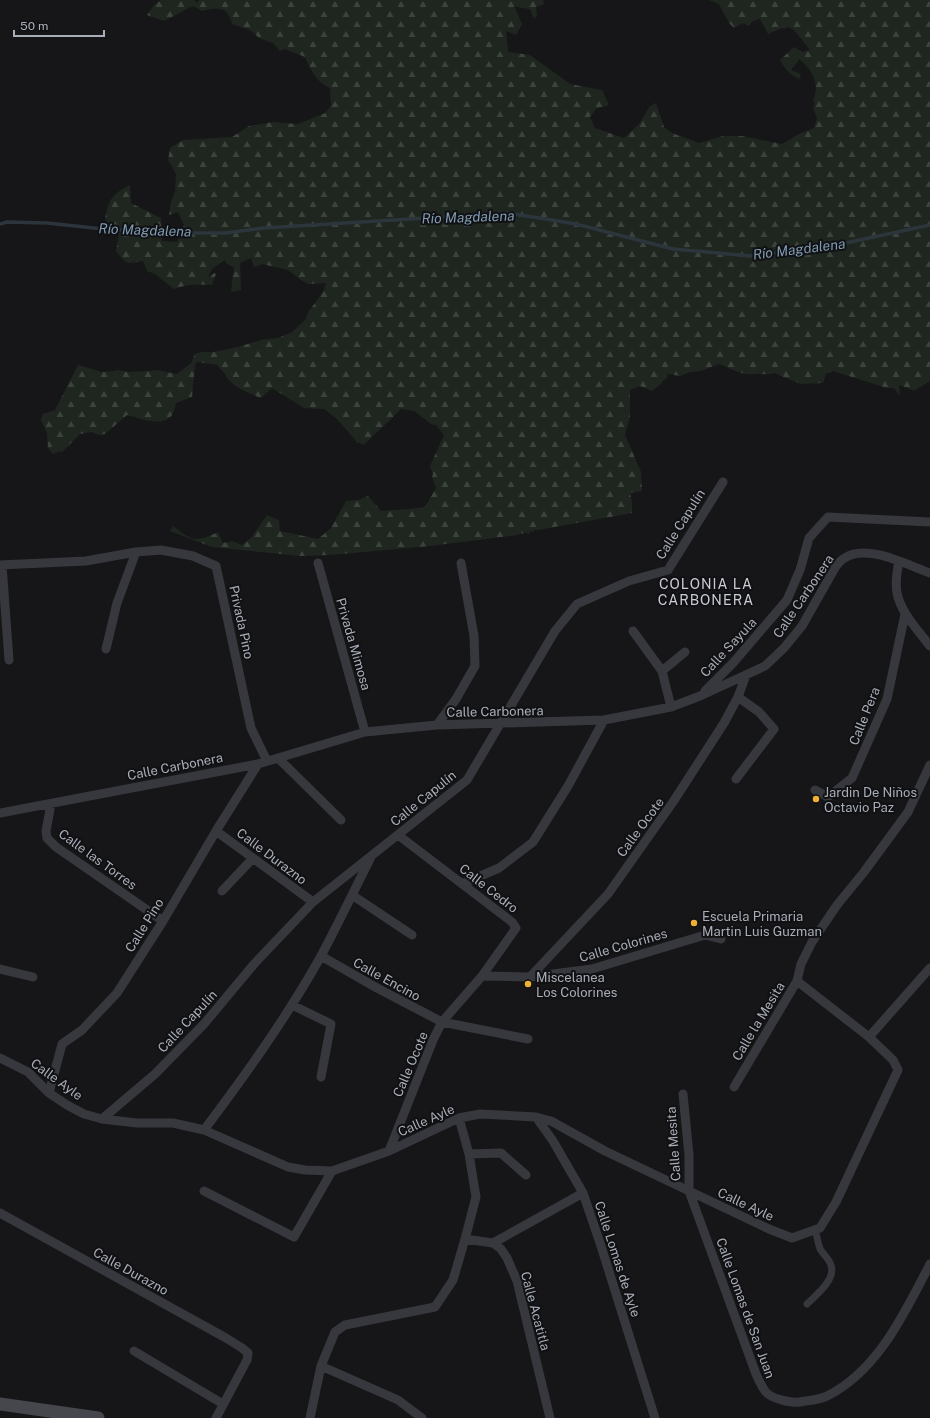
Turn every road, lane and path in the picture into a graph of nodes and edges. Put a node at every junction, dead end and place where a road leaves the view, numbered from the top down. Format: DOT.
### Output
graph roads {
  1 [pos="723,482"];
  2 [pos="930,522"];
  3 [pos="136,552"];
  4 [pos="899,561"];
  5 [pos="318,563"];
  6 [pos="461,563"];
  7 [pos="1,565"];
  8 [pos="930,573"];
  9 [pos="905,614"];
  10 [pos="633,631"];
  11 [pos="930,646"];
  12 [pos="106,649"];
  13 [pos="685,652"];
  14 [pos="10,660"];
  15 [pos="662,671"];
  16 [pos="746,675"];
  17 [pos="700,696"];
  18 [pos="738,698"];
  19 [pos="671,707"];
  20 [pos="604,720"];
  21 [pos="500,724"];
  22 [pos="437,725"];
  23 [pos="365,732"];
  24 [pos="278,758"];
  25 [pos="263,763"];
  26 [pos="930,765"];
  27 [pos="736,779"];
  28 [pos="815,790"];
  29 [pos="51,804"];
  30 [pos="0,813"];
  31 [pos="341,820"];
  32 [pos="216,831"];
  33 [pos="398,835"];
  34 [pos="372,855"];
  35 [pos="253,858"];
  36 [pos="462,884"];
  37 [pos="222,890"];
  38 [pos="352,895"];
  39 [pos="313,902"];
  40 [pos="163,921"];
  41 [pos="412,935"];
  42 [pos="721,940"];
  43 [pos="321,956"];
  44 [pos="0,968"];
  45 [pos="930,968"];
  46 [pos="482,976"];
  47 [pos="33,977"];
  48 [pos="530,977"];
  49 [pos="797,982"];
  50 [pos="292,1005"];
  51 [pos="442,1022"];
  52 [pos="869,1037"];
  53 [pos="528,1039"];
  54 [pos="0,1058"];
  55 [pos="322,1077"];
  56 [pos="734,1087"];
  57 [pos="49,1093"];
  58 [pos="683,1094"];
  59 [pos="536,1117"];
  60 [pos="459,1118"];
  61 [pos="102,1120"];
  62 [pos="204,1130"];
  63 [pos="389,1151"];
  64 [pos="469,1154"];
  65 [pos="332,1171"];
  66 [pos="526,1175"];
  67 [pos="204,1190"];
  68 [pos="689,1191"];
  69 [pos="583,1193"];
  70 [pos="0,1213"];
  71 [pos="815,1230"];
  72 [pos="465,1239"];
  73 [pos="493,1243"];
  74 [pos="930,1264"];
  75 [pos="807,1304"];
  76 [pos="134,1351"];
  77 [pos="321,1366"];
  78 [pos="0,1404"];
  79 [pos="223,1404"];
  80 [pos="98,1418"];
  81 [pos="216,1418"];
  82 [pos="310,1418"];
  83 [pos="422,1418"];
  84 [pos="550,1418"];
  85 [pos="655,1418"];
  1 -- 21 [label="street, Calle Capulín"];
  2 -- 17 [label="street, Calle Sayula"];
  3 -- 7 [label="street"];
  3 -- 12 [label="street"];
  3 -- 25 [label="street, Privada Pino"];
  4 -- 8 [label="street, Calle Carbonera"];
  4 -- 9 [label="street"];
  4 -- 16 [label="street, Calle Carbonera"];
  5 -- 23 [label="street, Privada Mimosa"];
  6 -- 22 [label="street"];
  7 -- 14 [label="street"];
  9 -- 11 [label="street"];
  9 -- 28 [label="street, Calle Pera"];
  10 -- 15 [label="street"];
  13 -- 15 [label="street"];
  15 -- 19 [label="street"];
  16 -- 17 [label="street, Calle Carbonera"];
  16 -- 18 [label="street, Calle Ocote"];
  17 -- 19 [label="street, Calle Carbonera"];
  18 -- 27 [label="street"];
  18 -- 48 [label="street, Calle Ocote"];
  19 -- 20 [label="street, Calle Carbonera"];
  20 -- 21 [label="street, Calle Carbonera"];
  20 -- 36 [label="street"];
  21 -- 22 [label="street, Calle Carbonera"];
  21 -- 33 [label="street, Calle Capulín"];
  22 -- 23 [label="street, Calle Carbonera"];
  23 -- 24 [label="street, Calle Carbonera"];
  24 -- 25 [label="street, Calle Carbonera"];
  24 -- 31 [label="street"];
  25 -- 29 [label="street, Calle Carbonera"];
  25 -- 32 [label="street, Calle Pino"];
  26 -- 49 [label="street, Calle la Mesita"];
  29 -- 30 [label="street, Calle Carbonera"];
  29 -- 40 [label="street, Calle las Torres"];
  32 -- 35 [label="street, Calle Durazno"];
  32 -- 40 [label="street, Calle Pino"];
  33 -- 34 [label="street, Calle Capulín"];
  33 -- 36 [label="street, Calle Cedro"];
  34 -- 38 [label="street"];
  34 -- 39 [label="street, Calle Capulín"];
  35 -- 37 [label="street"];
  35 -- 39 [label="street, Calle Durazno"];
  36 -- 46 [label="street, Calle Cedro"];
  38 -- 41 [label="street"];
  38 -- 43 [label="street"];
  39 -- 61 [label="street, Calle Capulín"];
  40 -- 57 [label="street, Calle Pino"];
  42 -- 48 [label="street, Calle Colorines"];
  43 -- 50 [label="street"];
  43 -- 51 [label="street, Calle Encino"];
  44 -- 47 [label="street"];
  45 -- 52 [label="street"];
  46 -- 48 [label="street, Calle Colorines"];
  46 -- 51 [label="street, Calle Ocote"];
  49 -- 52 [label="street"];
  49 -- 56 [label="street, Calle la Mesita"];
  50 -- 55 [label="street"];
  50 -- 62 [label="street"];
  51 -- 53 [label="street, Calle Encino"];
  51 -- 63 [label="street, Calle Ocote"];
  52 -- 71 [label="street, Calle Ayle"];
  54 -- 57 [label="street, Calle Ayle"];
  57 -- 61 [label="street, Calle Ayle"];
  58 -- 68 [label="street, Calle Mesita"];
  59 -- 60 [label="street, Calle Ayle"];
  59 -- 68 [label="street, Calle Ayle"];
  59 -- 69 [label="street, Calle Lomas de Ayle"];
  60 -- 63 [label="street, Calle Ayle"];
  60 -- 64 [label="street"];
  61 -- 62 [label="street, Calle Ayle"];
  62 -- 65 [label="street, Calle Ayle"];
  63 -- 65 [label="street, Calle Ayle"];
  64 -- 66 [label="street"];
  64 -- 72 [label="street"];
  65 -- 67 [label="street"];
  68 -- 71 [label="street, Calle Ayle"];
  68 -- 74 [label="street, Calle Lomas de San Juan"];
  69 -- 73 [label="street"];
  69 -- 85 [label="street, Calle Lomas de Ayle"];
  70 -- 79 [label="street, Calle Durazno"];
  71 -- 75 [label="street"];
  72 -- 73 [label="street"];
  72 -- 77 [label="street"];
  73 -- 84 [label="street, Calle Acatitla"];
  76 -- 79 [label="street"];
  77 -- 82 [label="street"];
  77 -- 83 [label="street"];
  78 -- 80 [label="main road"];
  79 -- 81 [label="street"];
}
